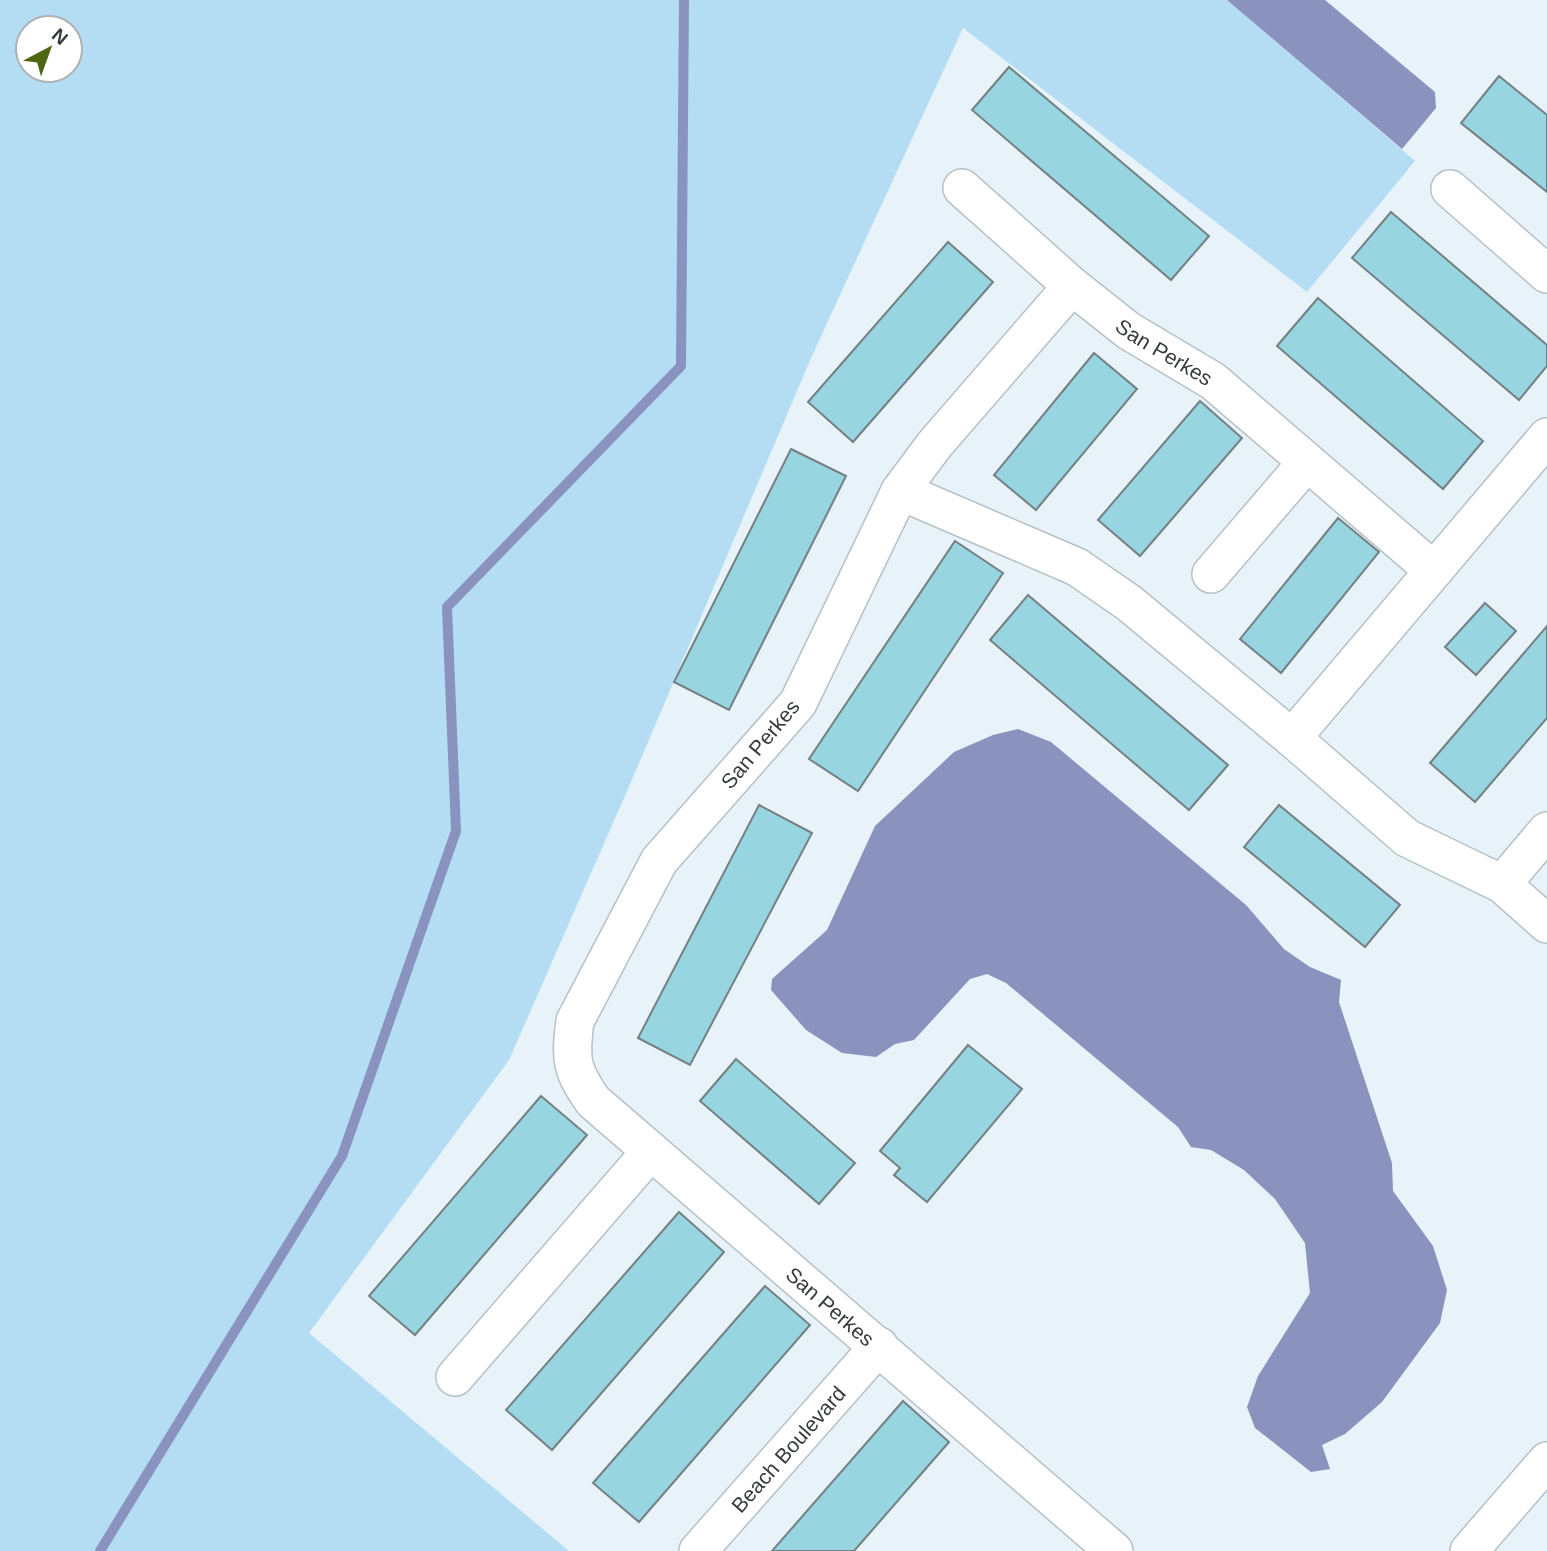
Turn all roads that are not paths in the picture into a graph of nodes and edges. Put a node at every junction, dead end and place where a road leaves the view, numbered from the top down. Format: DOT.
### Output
graph roads {
  1 [pos="962,188"];
  2 [pos="1450,189"];
  3 [pos="1547,274"];
  4 [pos="1072,285"];
  5 [pos="1547,437"];
  6 [pos="1307,462"];
  7 [pos="1532,463"];
  8 [pos="900,491"];
  9 [pos="1433,570"];
  10 [pos="1211,574"];
  11 [pos="1292,738"];
  12 [pos="1547,831"];
  13 [pos="1502,884"];
  14 [pos="1547,924"];
  15 [pos="651,1151"];
  16 [pos="879,1346"];
  17 [pos="455,1377"];
  18 [pos="1547,1461"];
  19 [pos="1101,1547"];
  20 [pos="698,1551"];
  21 [pos="1469,1551"];
  1 -- 4 [label="street"];
  2 -- 3 [label="street"];
  4 -- 6 [label="street, San Perkes"];
  4 -- 8 [label="street, San Perkes"];
  5 -- 7 [label="street"];
  6 -- 9 [label="street, San Perkes"];
  6 -- 10 [label="street"];
  7 -- 9 [label="street"];
  8 -- 11 [label="street"];
  8 -- 15 [label="street, San Perkes"];
  9 -- 11 [label="street"];
  11 -- 13 [label="street"];
  12 -- 13 [label="street"];
  13 -- 14 [label="street"];
  15 -- 16 [label="street, San Perkes"];
  15 -- 17 [label="street"];
  16 -- 19 [label="street, San Perkes"];
  16 -- 20 [label="street, Beach Boulevard"];
  18 -- 21 [label="street"];
}
